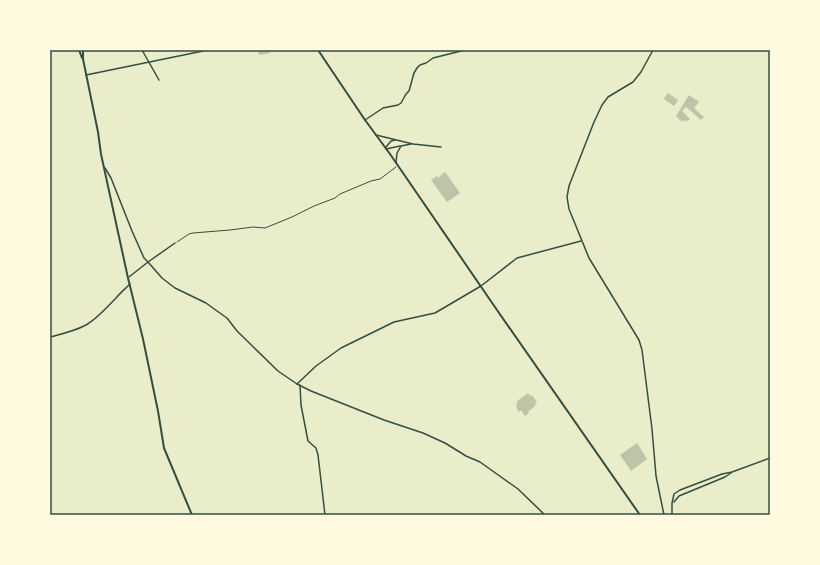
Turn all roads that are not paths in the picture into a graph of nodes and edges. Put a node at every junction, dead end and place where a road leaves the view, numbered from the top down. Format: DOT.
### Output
graph roads {
  1 [pos="79,50"];
  2 [pos="83,50"];
  3 [pos="142,50"];
  4 [pos="208,50"];
  5 [pos="318,50"];
  6 [pos="465,50"];
  7 [pos="652,50"];
  8 [pos="83,59"];
  9 [pos="149,62"];
  10 [pos="86,75"];
  11 [pos="159,80"];
  12 [pos="366,120"];
  13 [pos="376,135"];
  14 [pos="397,140"];
  15 [pos="413,144"];
  16 [pos="401,146"];
  17 [pos="442,147"];
  18 [pos="386,148"];
  19 [pos="397,164"];
  20 [pos="105,168"];
  21 [pos="582,241"];
  22 [pos="175,243"];
  23 [pos="148,262"];
  24 [pos="128,278"];
  25 [pos="130,284"];
  26 [pos="481,286"];
  27 [pos="50,337"];
  28 [pos="297,384"];
  29 [pos="300,385"];
  30 [pos="770,458"];
  31 [pos="732,472"];
  32 [pos="672,503"];
  33 [pos="192,515"];
  34 [pos="325,515"];
  35 [pos="545,515"];
  36 [pos="640,515"];
  37 [pos="664,515"];
  38 [pos="672,515"];
  1 -- 8 [label="street"];
  2 -- 8 [label="street"];
  3 -- 9 [label="street"];
  4 -- 9 [label="street"];
  5 -- 12 [label="street"];
  6 -- 12 [label="street"];
  7 -- 21 [label="street"];
  8 -- 10 [label="street"];
  9 -- 10 [label="street"];
  9 -- 11 [label="street"];
  10 -- 20 [label="street"];
  12 -- 13 [label="street"];
  13 -- 14 [label="street"];
  13 -- 18 [label="street"];
  14 -- 15 [label="street"];
  14 -- 18 [label="street"];
  15 -- 16 [label="street"];
  15 -- 17 [label="street"];
  16 -- 18 [label="street"];
  16 -- 19 [label="street"];
  18 -- 19 [label="street"];
  19 -- 26 [label="street"];
  20 -- 23 [label="street"];
  20 -- 24 [label="street"];
  21 -- 26 [label="street"];
  21 -- 37 [label="street"];
  22 -- 23 [label="street"];
  23 -- 24 [label="street"];
  23 -- 28 [label="street"];
  24 -- 25 [label="street"];
  25 -- 27 [label="street"];
  25 -- 33 [label="street"];
  26 -- 28 [label="street"];
  26 -- 36 [label="street"];
  28 -- 29 [label="street"];
  29 -- 34 [label="street"];
  29 -- 35 [label="street"];
  30 -- 31 [label="street"];
  31 -- 32 [label="street"];
  31 -- 32 [label="street"];
  32 -- 38 [label="street"];
}
